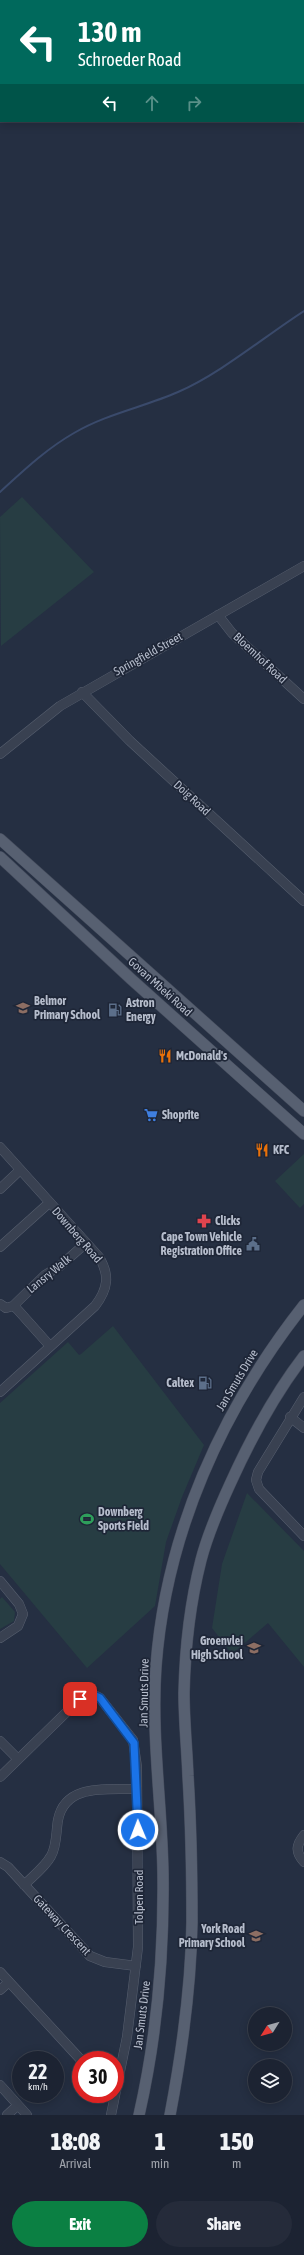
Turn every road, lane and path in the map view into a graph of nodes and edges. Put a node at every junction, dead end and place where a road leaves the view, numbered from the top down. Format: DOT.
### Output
graph roads {
  1 [pos="304,566"];
  2 [pos="218,615"];
  3 [pos="82,692"];
  4 [pos="304,699"];
  5 [pos="0,754"];
  6 [pos="0,839"];
  7 [pos="0,856"];
  8 [pos="304,901"];
  9 [pos="304,1111"];
  10 [pos="304,1134"];
  11 [pos="0,1148"];
  12 [pos="20,1170"];
  13 [pos="0,1189"];
  14 [pos="49,1203"];
  15 [pos="86,1243"];
  16 [pos="0,1247"];
  17 [pos="304,1305"];
  18 [pos="6,1306"];
  19 [pos="0,1316"];
  20 [pos="50,1346"];
  21 [pos="304,1356"];
  22 [pos="0,1392"];
  23 [pos="304,1397"];
  24 [pos="290,1417"];
  25 [pos="304,1428"];
  26 [pos="304,1536"];
  27 [pos="0,1581"];
  28 [pos="0,1638"];
  29 [pos="0,1741"];
  30 [pos="18,1759"];
  31 [pos="0,1777"];
  32 [pos="137,1789"];
  33 [pos="304,1835"];
  34 [pos="0,1862"];
  35 [pos="304,1862"];
  36 [pos="24,1885"];
  37 [pos="136,1966"];
  38 [pos="0,1972"];
  39 [pos="9,1982"];
  40 [pos="0,1990"];
  41 [pos="73,2051"];
  42 [pos="122,2051"];
  43 [pos="0,2085"];
  44 [pos="113,2103"];
  45 [pos="18,2105"];
  46 [pos="7,2115"];
  47 [pos="27,2115"];
  48 [pos="111,2115"];
  49 [pos="139,2115"];
  50 [pos="170,2115"];
  1 -- 2 [label="street, Springfield Street"];
  2 -- 3 [label="street, Springfield Street"];
  2 -- 4 [label="street, Bloemhof Road"];
  3 -- 5 [label="street, Springfield Street"];
  3 -- 8 [label="street, Doig Road"];
  6 -- 9 [label="main road, Govan Mbeki Road"];
  7 -- 10 [label="main road, Govan Mbeki Road"];
  11 -- 12 [label="street, Downberg Road"];
  12 -- 13 [label="street"];
  12 -- 14 [label="street, Downberg Road"];
  14 -- 15 [label="street, Downberg Road"];
  14 -- 16 [label="street"];
  15 -- 18 [label="street, Lansry Walk"];
  15 -- 20 [label="street, Downberg Road"];
  17 -- 49 [label="main road, Jan Smuts Drive"];
  18 -- 19 [label="street, Lansry Walk"];
  18 -- 20 [label="street"];
  20 -- 22 [label="street, Downberg Road"];
  21 -- 50 [label="main road"];
  23 -- 24 [label="street"];
  24 -- 25 [label="street"];
  24 -- 26 [label="street"];
  27 -- 28 [label="street"];
  29 -- 30 [label="street"];
  30 -- 31 [label="street"];
  30 -- 32 [label="street, Tolpen Road"];
  32 -- 36 [label="street"];
  32 -- 37 [label="street, Tolpen Road"];
  33 -- 35 [label="street"];
  34 -- 36 [label="street, Gateway Crescent"];
  36 -- 37 [label="street, Gateway Crescent"];
  37 -- 42 [label="street, Tolpen Road"];
  38 -- 39 [label="street"];
  39 -- 40 [label="street"];
  39 -- 41 [label="street"];
  43 -- 45 [label="street"];
  44 -- 48 [label="street, Tolpen Road"];
  45 -- 46 [label="street"];
  45 -- 47 [label="street"];
}
